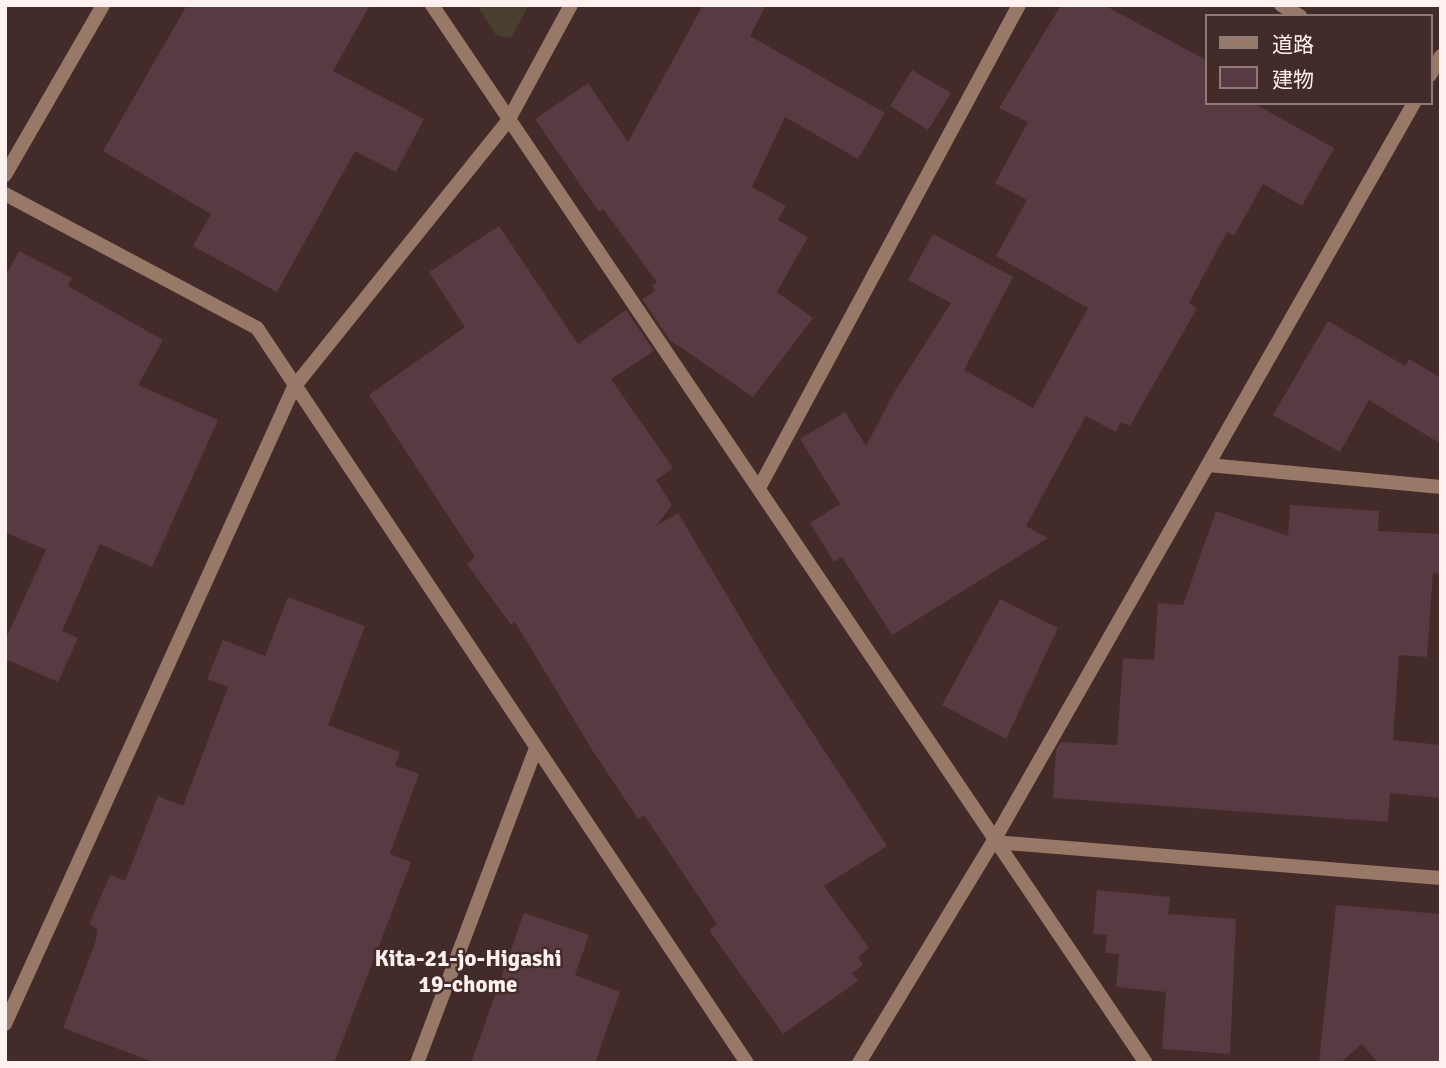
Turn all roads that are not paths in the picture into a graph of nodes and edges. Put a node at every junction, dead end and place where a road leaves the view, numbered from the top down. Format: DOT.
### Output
graph roads {
  1 [pos="103,5"];
  2 [pos="432,5"];
  3 [pos="571,5"];
  4 [pos="1019,5"];
  5 [pos="1281,5"];
  6 [pos="1297,14"];
  7 [pos="1441,56"];
  8 [pos="1432,72"];
  9 [pos="1413,105"];
  10 [pos="508,121"];
  11 [pos="5,175"];
  12 [pos="5,194"];
  13 [pos="294,387"];
  14 [pos="1208,465"];
  15 [pos="1441,487"];
  16 [pos="759,488"];
  17 [pos="535,750"];
  18 [pos="993,842"];
  19 [pos="1441,878"];
  20 [pos="5,1024"];
  21 [pos="417,1063"];
  22 [pos="747,1063"];
  23 [pos="859,1063"];
  24 [pos="1146,1063"];
  1 -- 11 [label="street"];
  2 -- 10 [label="street"];
  3 -- 10 [label="street"];
  4 -- 16 [label="street"];
  5 -- 6 [label="street"];
  7 -- 8 [label="street"];
  9 -- 14 [label="street"];
  10 -- 13 [label="street"];
  10 -- 16 [label="street"];
  12 -- 13 [label="street"];
  13 -- 17 [label="street"];
  13 -- 20 [label="street"];
  14 -- 15 [label="street"];
  14 -- 18 [label="street"];
  16 -- 18 [label="street"];
  17 -- 21 [label="street"];
  17 -- 22 [label="street"];
  18 -- 19 [label="street"];
  18 -- 23 [label="street"];
  18 -- 24 [label="street"];
}
